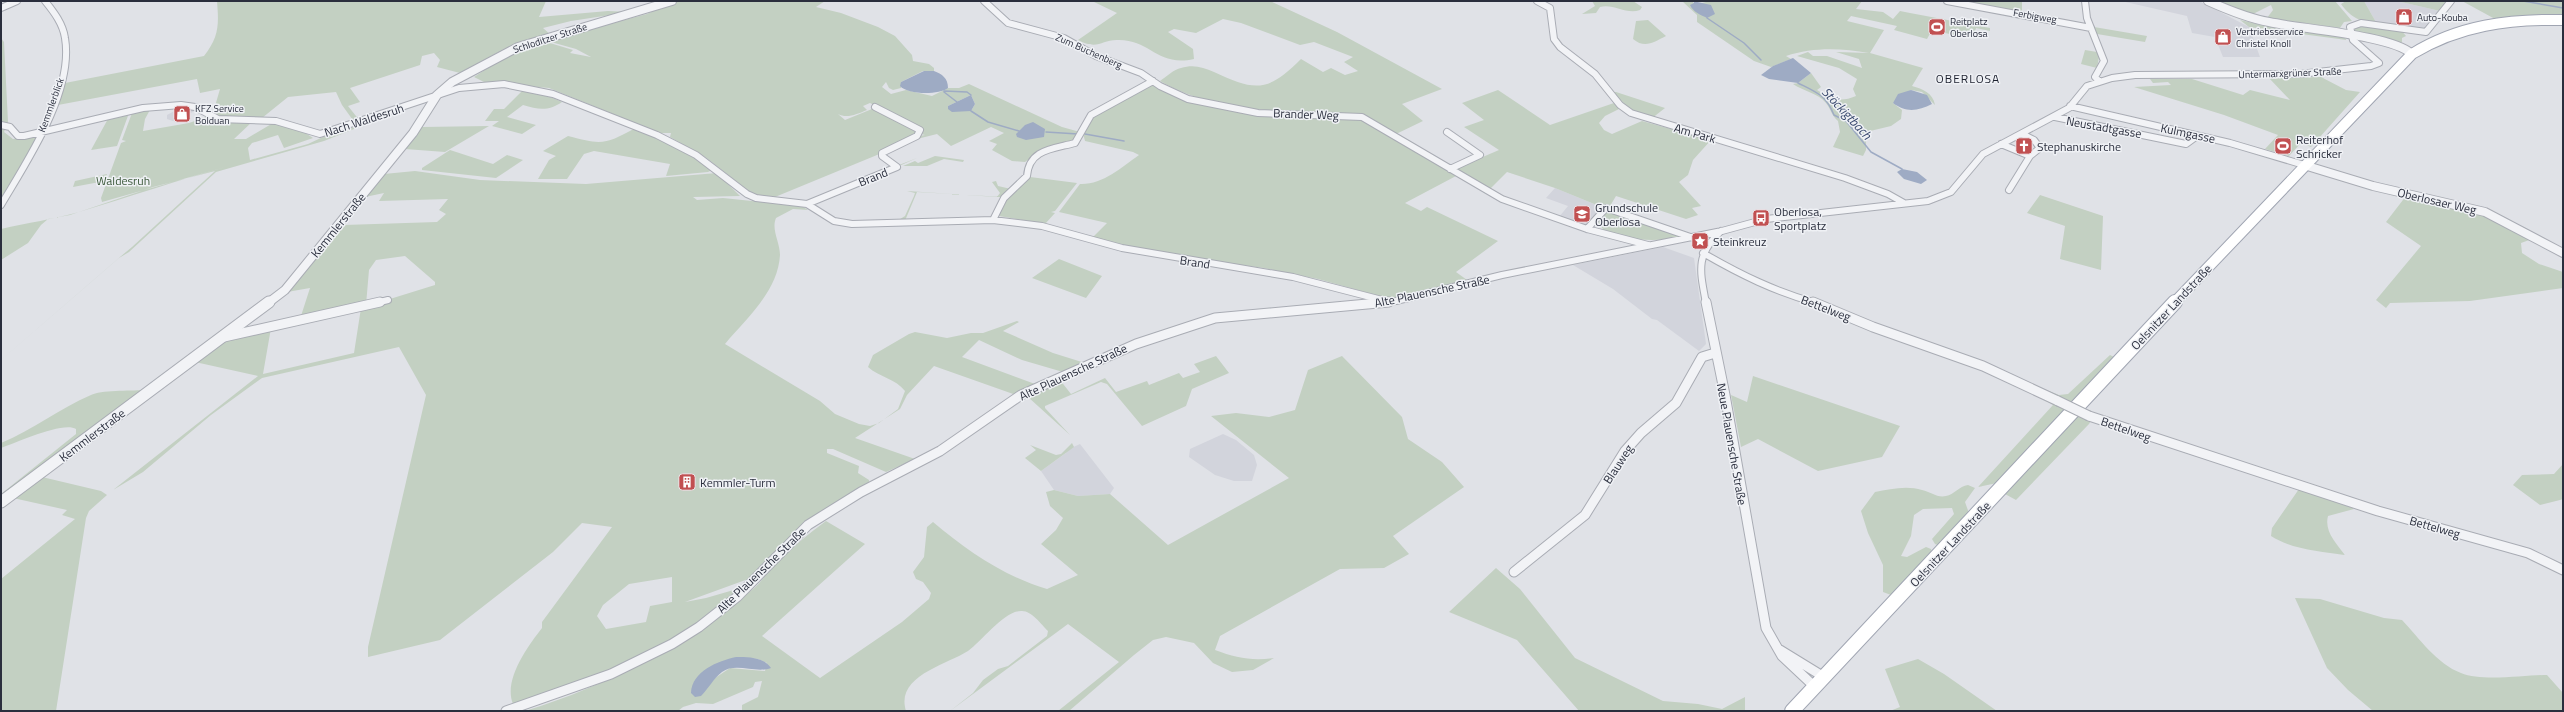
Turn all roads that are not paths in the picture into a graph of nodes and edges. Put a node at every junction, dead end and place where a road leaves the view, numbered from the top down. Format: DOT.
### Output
graph roads {
  1 [pos="17,1"];
  2 [pos="45,1"];
  3 [pos="672,1"];
  4 [pos="984,1"];
  5 [pos="1537,1"];
  6 [pos="1947,1"];
  7 [pos="2085,1"];
  8 [pos="2208,1"];
  9 [pos="2451,1"];
  10 [pos="1,8"];
  11 [pos="2563,20"];
  12 [pos="2075,24"];
  13 [pos="2091,28"];
  14 [pos="2351,34"];
  15 [pos="2377,41"];
  16 [pos="2426,44"];
  17 [pos="2392,45"];
  18 [pos="2098,46"];
  19 [pos="2412,54"];
  20 [pos="1153,81"];
  21 [pos="2099,81"];
  22 [pos="437,96"];
  23 [pos="2070,106"];
  24 [pos="875,107"];
  25 [pos="2055,117"];
  26 [pos="1,125"];
  27 [pos="42,132"];
  28 [pos="1447,132"];
  29 [pos="2022,134"];
  30 [pos="2197,136"];
  31 [pos="2001,144"];
  32 [pos="2030,156"];
  33 [pos="2304,165"];
  34 [pos="1450,169"];
  35 [pos="2009,190"];
  36 [pos="756,198"];
  37 [pos="1904,203"];
  38 [pos="807,204"];
  39 [pos="1,205"];
  40 [pos="993,220"];
  41 [pos="1595,221"];
  42 [pos="1586,229"];
  43 [pos="1722,231"];
  44 [pos="1607,235"];
  45 [pos="1694,237"];
  46 [pos="1708,243"];
  47 [pos="1648,245"];
  48 [pos="1703,253"];
  49 [pos="2563,253"];
  50 [pos="388,300"];
  51 [pos="1396,300"];
  52 [pos="222,338"];
  53 [pos="1715,353"];
  54 [pos="1,502"];
  55 [pos="2563,570"];
  56 [pos="1514,572"];
  57 [pos="1820,682"];
  58 [pos="506,711"];
  59 [pos="1792,711"];
  1 -- 10 [label="street"];
  2 -- 27 [label="street, Kemmlerblick"];
  3 -- 22 [label="street, Schloditzer Straße"];
  4 -- 20 [label="street, Zum Buchenberg"];
  5 -- 37 [label="street, Am Park"];
  6 -- 12 [label="street, Ferbigweg"];
  7 -- 13 [label="street"];
  8 -- 14 [label="street"];
  9 -- 14 [label="street"];
  11 -- 16 [label="main road, Oelsnitzer Landstraße"];
  12 -- 13 [label="street, Ferbigweg"];
  12 -- 18 [label="street"];
  13 -- 18 [label="street"];
  14 -- 15 [label="street"];
  14 -- 21 [label="street, Untermarxgrüner Straße"];
  15 -- 17 [label="street"];
  15 -- 19 [label="street"];
  16 -- 17 [label="street"];
  16 -- 19 [label="main road, Oelsnitzer Landstraße"];
  17 -- 19 [label="street"];
  18 -- 21 [label="street"];
  19 -- 33 [label="main road, Oelsnitzer Landstraße"];
  20 -- 34 [label="street, Brander Weg"];
  20 -- 40 [label="street"];
  21 -- 23 [label="street, Untermarxgrüner Straße"];
  22 -- 27 [label="street, Nach Waldesruh"];
  22 -- 36 [label="street, Nach Waldesruh"];
  22 -- 52 [label="street, Kemmlerstraße"];
  23 -- 25 [label="street, Neue Plauensche Straße"];
  23 -- 30 [label="street, Kulmgasse"];
  24 -- 38 [label="street, Brand"];
  25 -- 29 [label="street, Neue Plauensche Straße"];
  25 -- 30 [label="street, Neustadtgasse"];
  26 -- 27 [label="street, Nach Waldesruh"];
  27 -- 39 [label="street, Kemmlerblick"];
  28 -- 34 [label="street"];
  29 -- 31 [label="street, Neue Plauensche Straße"];
  29 -- 32 [label="street"];
  30 -- 33 [label="street, Kulmgasse"];
  31 -- 32 [label="street"];
  31 -- 37 [label="street, Neue Plauensche Straße"];
  32 -- 35 [label="street"];
  33 -- 49 [label="street, Oberlosaer Weg"];
  33 -- 57 [label="main road, Oelsnitzer Landstraße"];
  34 -- 42 [label="street, Brander Weg"];
  36 -- 38 [label="street, Brand"];
  37 -- 43 [label="street, Neue Plauensche Straße"];
  38 -- 40 [label="street, Brand"];
  40 -- 51 [label="street, Brand"];
  41 -- 42 [label="street"];
  41 -- 44 [label="street"];
  41 -- 45 [label="street"];
  42 -- 44 [label="street, Brander Weg"];
  43 -- 45 [label="street, Alte Plauensche Straße"];
  43 -- 46 [label="street, Neue Plauensche Straße"];
  44 -- 47 [label="street, Brander Weg"];
  45 -- 46 [label="street"];
  45 -- 47 [label="street, Alte Plauensche Straße"];
  46 -- 48 [label="street, Neue Plauensche Straße"];
  47 -- 51 [label="street, Alte Plauensche Straße"];
  48 -- 53 [label="street, Neue Plauensche Straße"];
  48 -- 55 [label="street, Bettelweg, bridge"];
  50 -- 52 [label="street, Kemmlerstraße"];
  51 -- 58 [label="street, Alte Plauensche Straße"];
  52 -- 54 [label="street, Kemmlerstraße"];
  53 -- 56 [label="street, Blauweg"];
  53 -- 57 [label="street, Neue Plauensche Straße"];
  57 -- 59 [label="main road"];
}
